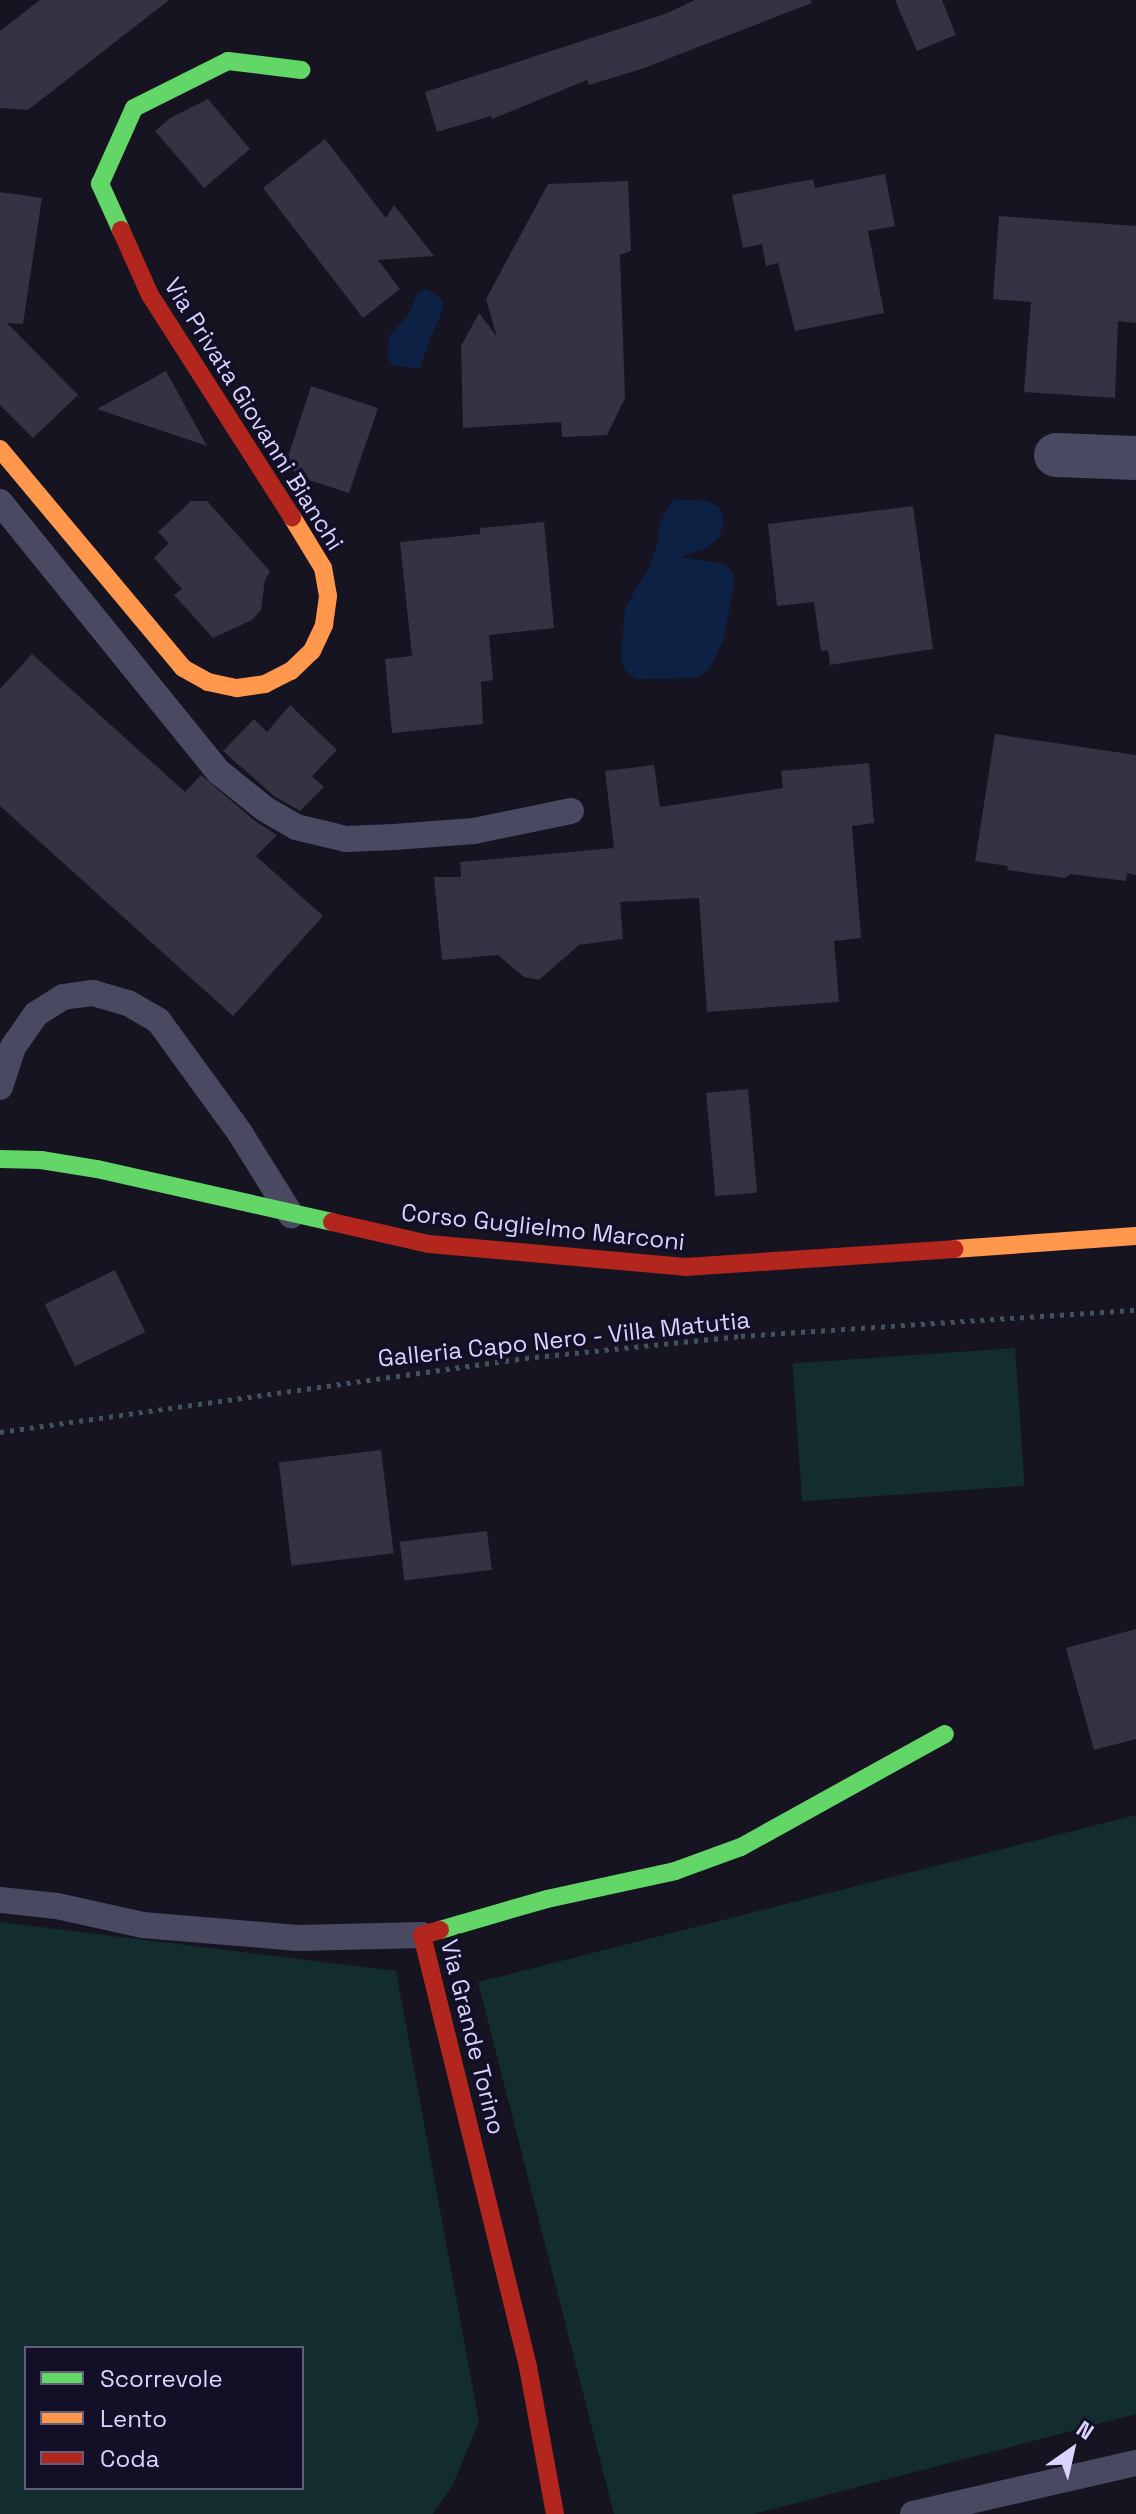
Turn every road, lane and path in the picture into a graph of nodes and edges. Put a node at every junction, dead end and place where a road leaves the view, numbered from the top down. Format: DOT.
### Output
graph roads {
  1 [pos="301,70"];
  2 [pos="0,449"];
  3 [pos="1056,455"];
  4 [pos="1136,458"];
  5 [pos="0,502"];
  6 [pos="571,811"];
  7 [pos="0,1087"];
  8 [pos="0,1159"];
  9 [pos="291,1215"];
  10 [pos="1136,1236"];
  11 [pos="1136,1310"];
  12 [pos="0,1432"];
  13 [pos="945,1734"];
  14 [pos="0,1900"];
  15 [pos="422,1935"];
  16 [pos="1136,2463"];
  17 [pos="555,2514"];
  18 [pos="913,2514"];
  1 -- 2 [label="street, Via Privata Giovanni Bianchi"];
  3 -- 4 [label="street"];
  5 -- 6 [label="lane"];
  7 -- 9 [label="lane"];
  8 -- 9 [label="street, Corso Guglielmo Marconi"];
  9 -- 10 [label="street, Corso Guglielmo Marconi"];
  11 -- 12 [label="path, Galleria Capo Nero - Villa Matutia"];
  13 -- 15 [label="street, Via Grande Torino"];
  14 -- 15 [label="lane"];
  15 -- 17 [label="street, Via Grande Torino"];
  16 -- 18 [label="lane"];
}
